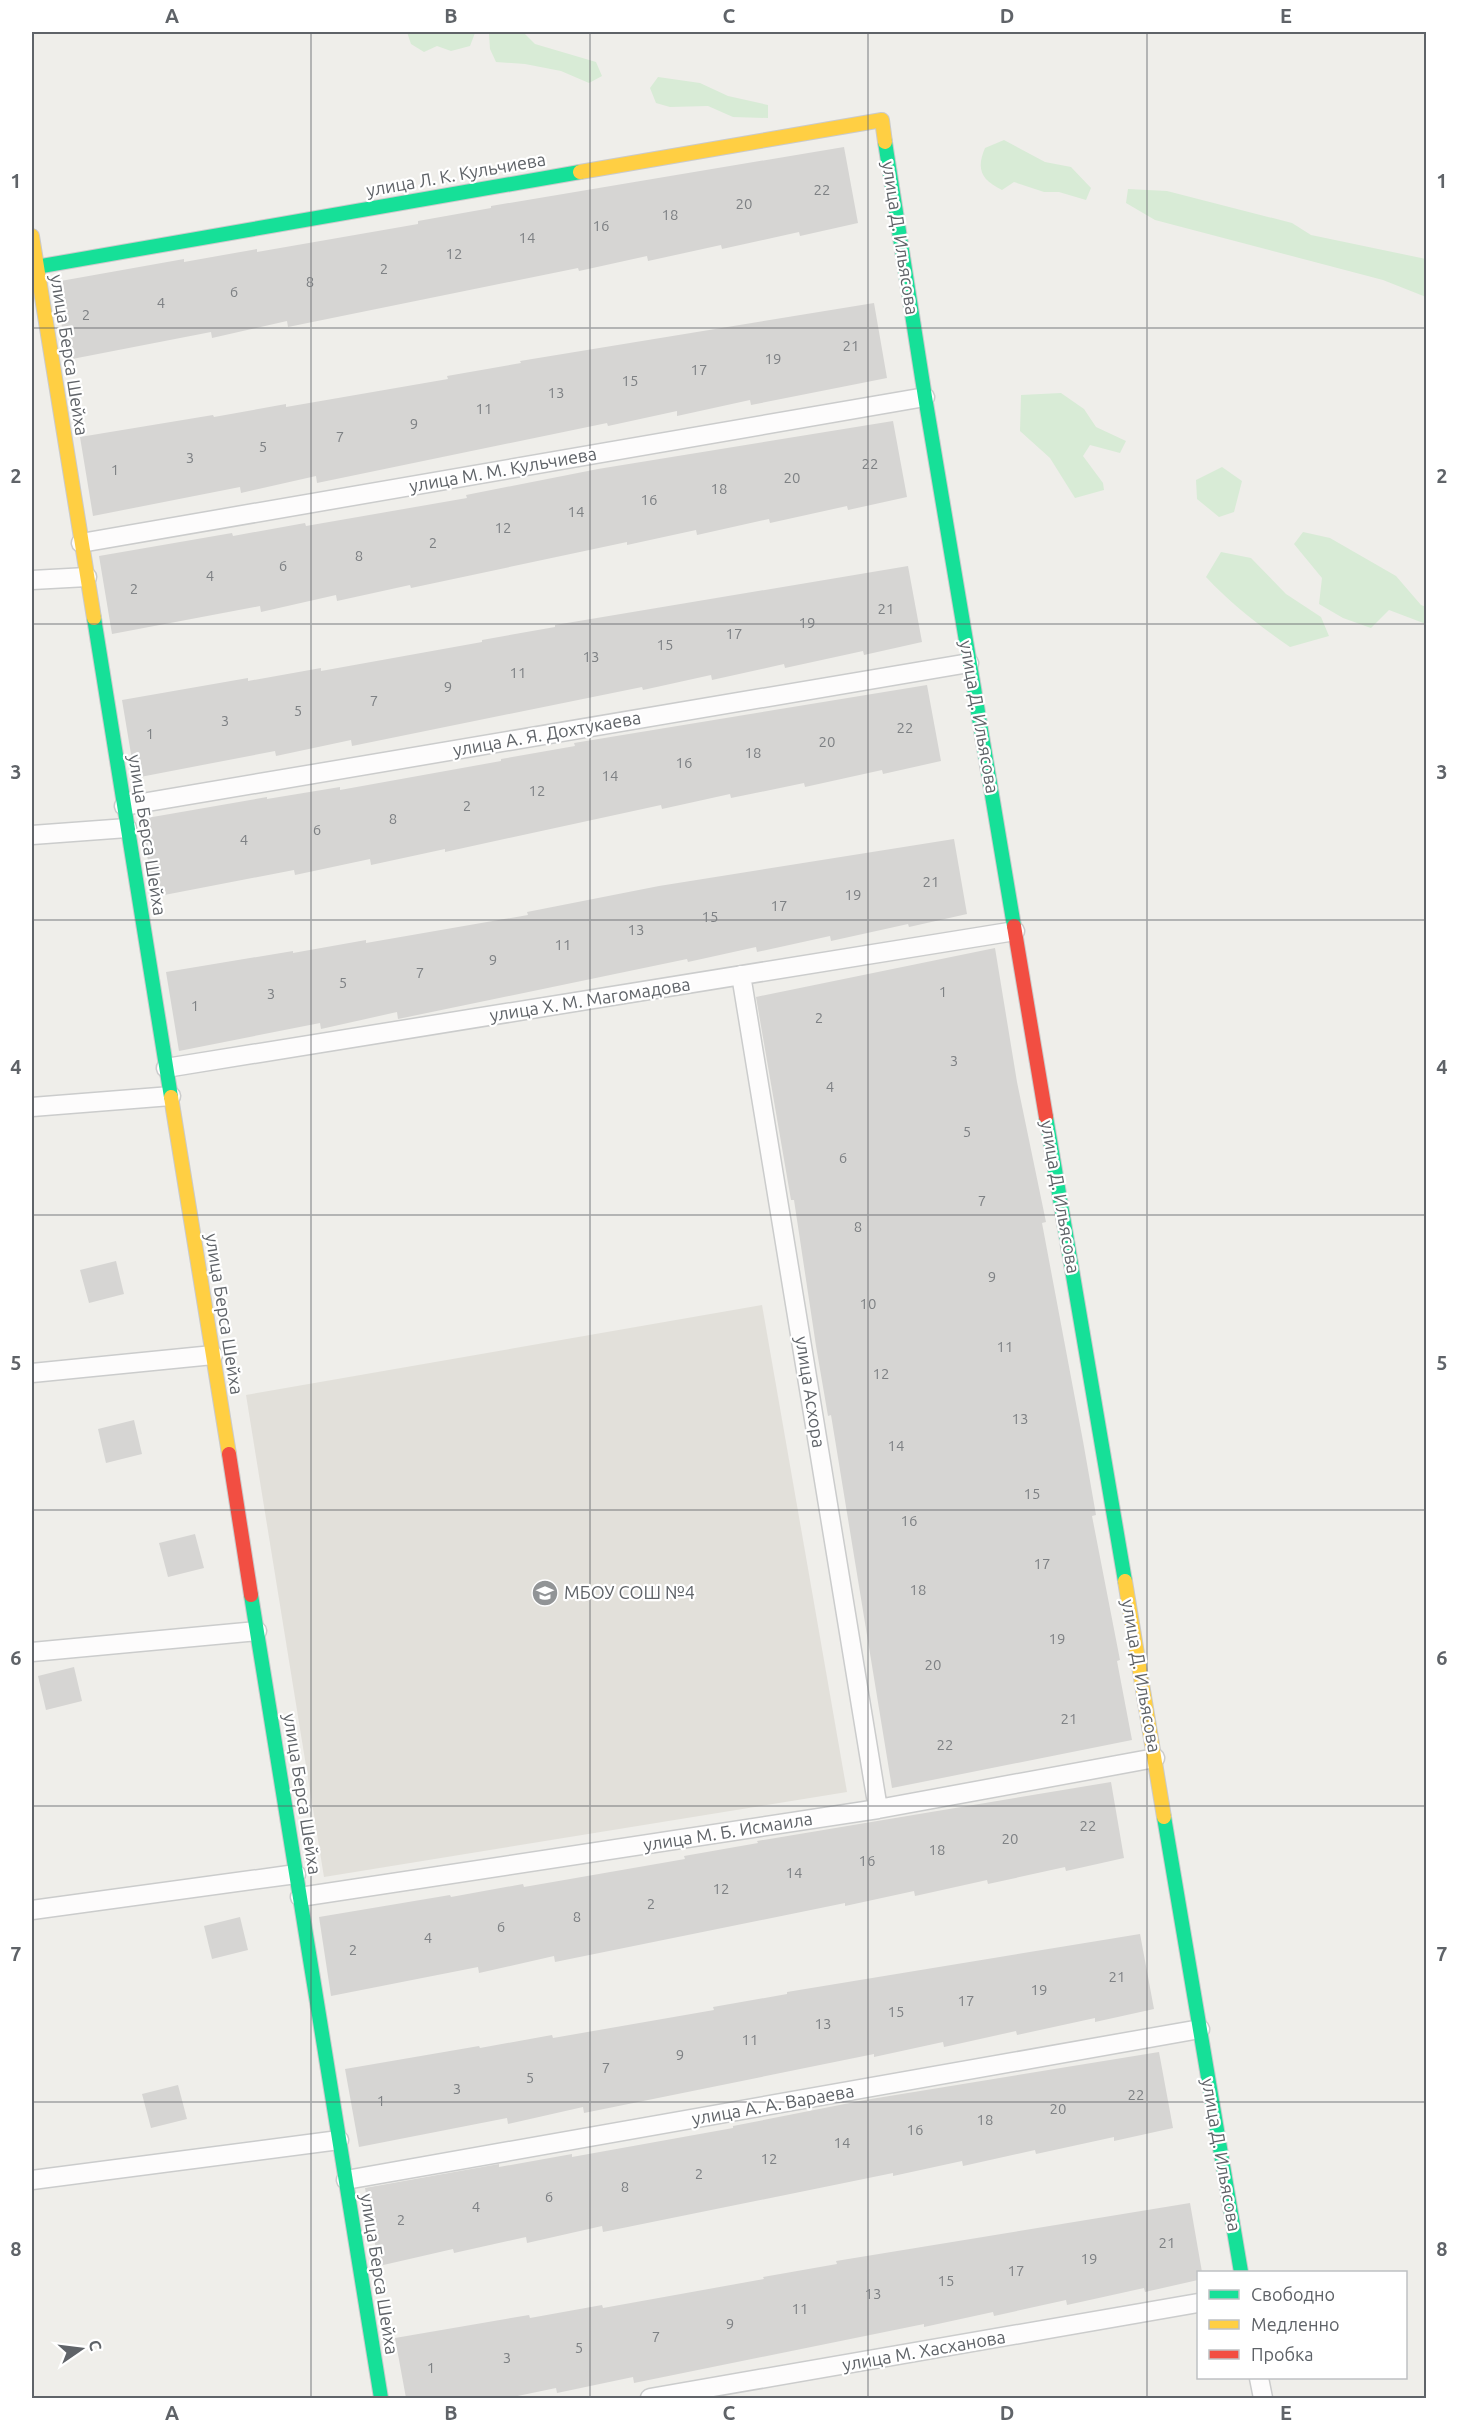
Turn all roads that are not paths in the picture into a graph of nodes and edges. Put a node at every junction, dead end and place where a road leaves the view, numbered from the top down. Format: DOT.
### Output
graph roads {
  1 [pos="882,120"];
  2 [pos="32,236"];
  3 [pos="36,267"];
  4 [pos="925,397"];
  5 [pos="81,543"];
  6 [pos="87,577"];
  7 [pos="32,580"];
  8 [pos="969,663"];
  9 [pos="124,806"];
  10 [pos="127,828"];
  11 [pos="32,835"];
  12 [pos="1015,931"];
  13 [pos="741,975"];
  14 [pos="166,1068"];
  15 [pos="171,1096"];
  16 [pos="32,1107"];
  17 [pos="213,1354"];
  18 [pos="32,1373"];
  19 [pos="257,1631"];
  20 [pos="32,1652"];
  21 [pos="1155,1758"];
  22 [pos="878,1809"];
  23 [pos="296,1874"];
  24 [pos="300,1897"];
  25 [pos="32,1911"];
  26 [pos="1200,2029"];
  27 [pos="339,2140"];
  28 [pos="32,2180"];
  29 [pos="346,2180"];
  30 [pos="1241,2271"];
  31 [pos="1197,2303"];
  32 [pos="1259,2379"];
  33 [pos="381,2398"];
  34 [pos="650,2398"];
  35 [pos="1263,2398"];
  1 -- 3 [label="street, улица Л. К. Кульчиева"];
  1 -- 4 [label="street, улица Д. Ильясова"];
  2 -- 3 [label="street, улица Берса Шейха"];
  3 -- 5 [label="street, улица Берса Шейха"];
  4 -- 5 [label="street, улица М. М. Кульчиева"];
  4 -- 8 [label="street, улица Д. Ильясова"];
  5 -- 6 [label="street, улица Берса Шейха"];
  6 -- 7 [label="street"];
  6 -- 9 [label="street, улица Берса Шейха"];
  8 -- 9 [label="street, улица А. Я. Дохтукаева"];
  8 -- 12 [label="street, улица Д. Ильясова"];
  9 -- 10 [label="street, улица Берса Шейха"];
  10 -- 11 [label="street"];
  10 -- 14 [label="street, улица Берса Шейха"];
  12 -- 13 [label="street, улица Х. М. Магомадова"];
  12 -- 21 [label="street, улица Д. Ильясова"];
  13 -- 14 [label="street, улица Х. М. Магомадова"];
  13 -- 22 [label="street, улица Асхора"];
  14 -- 15 [label="street, улица Берса Шейха"];
  15 -- 16 [label="street"];
  15 -- 17 [label="street, улица Берса Шейха"];
  17 -- 18 [label="street"];
  17 -- 19 [label="street, улица Берса Шейха"];
  19 -- 20 [label="street"];
  19 -- 23 [label="street, улица Берса Шейха"];
  21 -- 22 [label="street, улица М. Б. Исмаила"];
  21 -- 26 [label="street, улица Д. Ильясова"];
  22 -- 24 [label="street, улица М. Б. Исмаила"];
  23 -- 24 [label="street, улица Берса Шейха"];
  23 -- 25 [label="street"];
  24 -- 27 [label="street, улица Берса Шейха"];
  26 -- 29 [label="street, улица А. А. Вараева"];
  26 -- 30 [label="street, улица Д. Ильясова"];
  27 -- 28 [label="street"];
  27 -- 29 [label="street, улица Берса Шейха"];
  29 -- 33 [label="street, улица Берса Шейха"];
  31 -- 34 [label="street, улица М. Хасханова"];
  32 -- 35 [label="street"];
}
